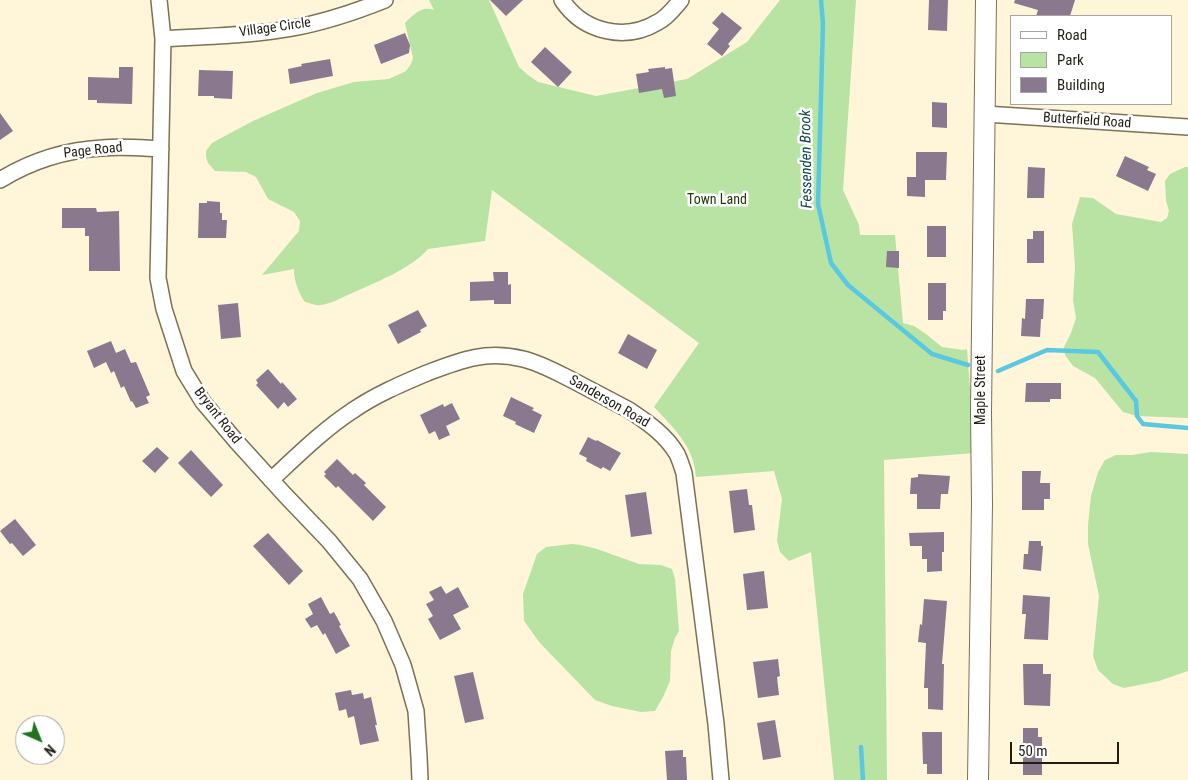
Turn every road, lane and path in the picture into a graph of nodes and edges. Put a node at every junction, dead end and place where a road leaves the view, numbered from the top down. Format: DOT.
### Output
graph roads {
  1 [pos="159,0"];
  2 [pos="384,0"];
  3 [pos="562,0"];
  4 [pos="680,0"];
  5 [pos="986,0"];
  6 [pos="163,39"];
  7 [pos="985,114"];
  8 [pos="1188,127"];
  9 [pos="160,149"];
  10 [pos="0,180"];
  11 [pos="271,480"];
  12 [pos="420,780"];
  13 [pos="721,780"];
  14 [pos="978,780"];
  1 -- 6 [label="street, Bryant Road"];
  2 -- 6 [label="street, Village Circle"];
  3 -- 4 [label="street"];
  5 -- 7 [label="main road, Maple Street"];
  6 -- 9 [label="street, Bryant Road"];
  7 -- 8 [label="street, Butterfield Road"];
  7 -- 14 [label="main road, Maple Street"];
  9 -- 10 [label="street, Page Road"];
  9 -- 11 [label="street, Bryant Road"];
  11 -- 12 [label="street, Bryant Road"];
  11 -- 13 [label="street, Sanderson Road"];
}
